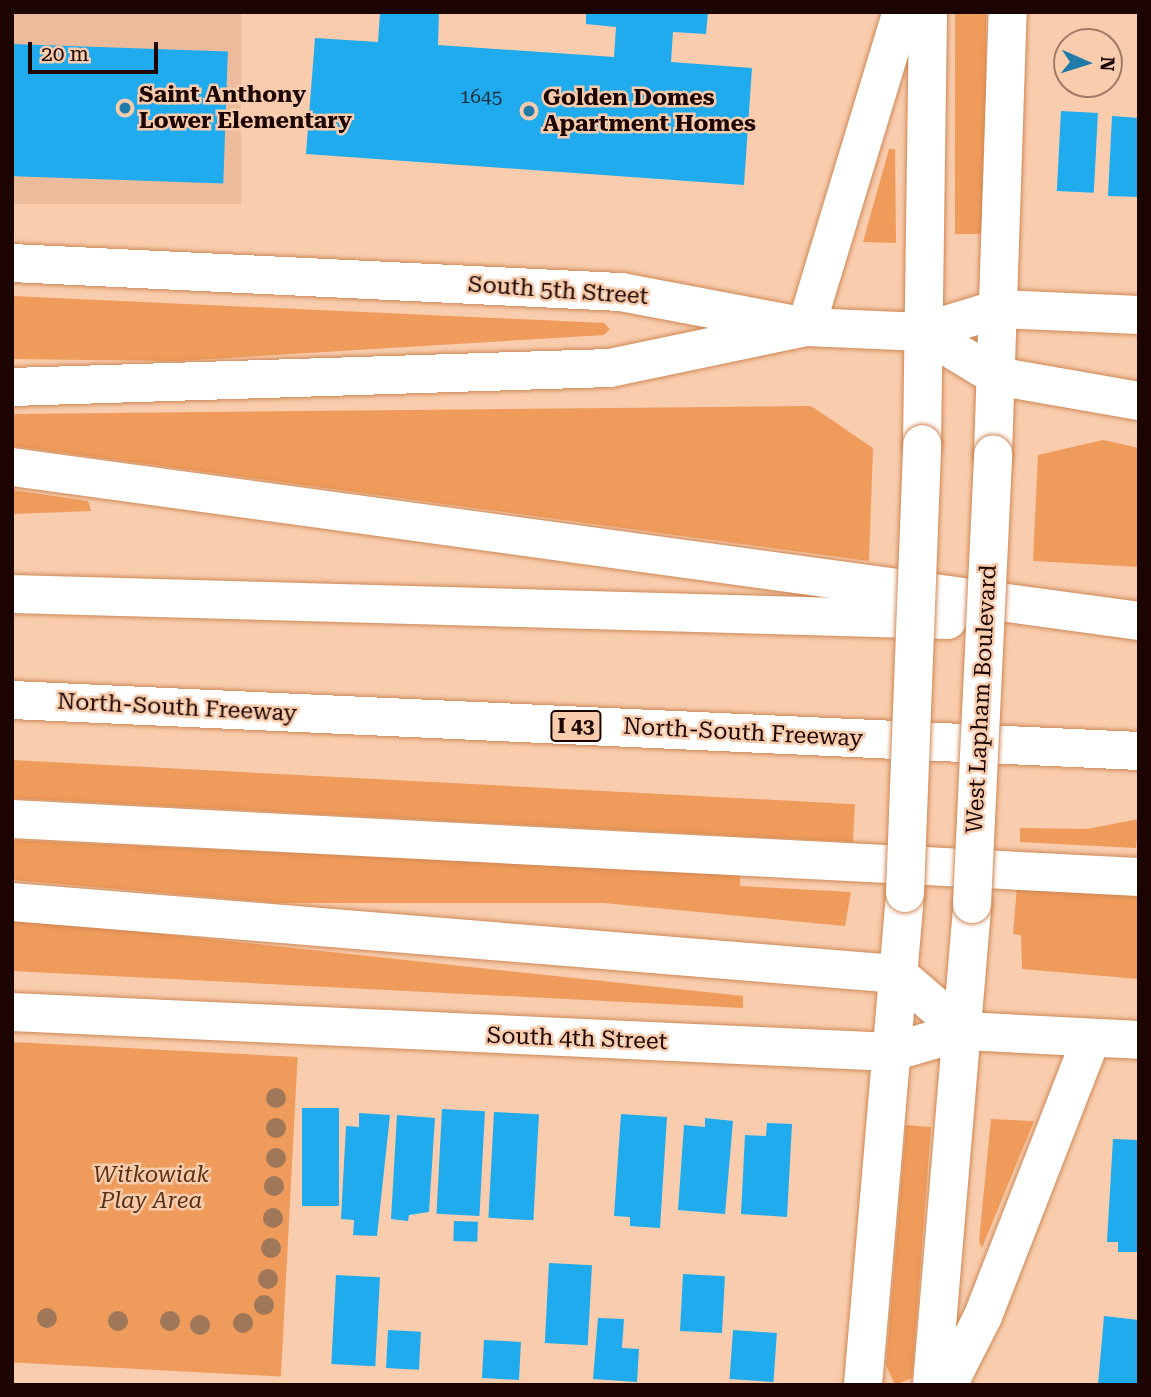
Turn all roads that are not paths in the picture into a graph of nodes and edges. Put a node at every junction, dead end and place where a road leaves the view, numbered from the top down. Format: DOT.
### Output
graph roads {
  1 [pos="902,12"];
  2 [pos="928,12"];
  3 [pos="1008,12"];
  4 [pos="12,263"];
  5 [pos="998,309"];
  6 [pos="1139,315"];
  7 [pos="806,327"];
  8 [pos="923,332"];
  9 [pos="996,376"];
  10 [pos="12,387"];
  11 [pos="1139,401"];
  12 [pos="12,467"];
  13 [pos="12,594"];
  14 [pos="1139,623"];
  15 [pos="12,700"];
  16 [pos="1139,751"];
  17 [pos="12,820"];
  18 [pos="1139,877"];
  19 [pos="12,902"];
  20 [pos="898,974"];
  21 [pos="12,1012"];
  22 [pos="964,1031"];
  23 [pos="1091,1039"];
  24 [pos="1139,1040"];
  25 [pos="892,1052"];
  26 [pos="863,1385"];
  27 [pos="932,1385"];
  28 [pos="948,1385"];
  1 -- 7 [label="main road"];
  2 -- 8 [label="main road"];
  3 -- 5 [label="main road, West Lapham Boulevard"];
  4 -- 7 [label="main road, South 5th Street"];
  5 -- 6 [label="main road, South 5th Street"];
  5 -- 8 [label="main road, South 5th Street"];
  5 -- 9 [label="main road, West Lapham Boulevard"];
  7 -- 8 [label="main road, South 5th Street"];
  7 -- 10 [label="main road"];
  8 -- 9 [label="main road"];
  8 -- 20 [label="main road, bridge"];
  9 -- 11 [label="main road"];
  9 -- 22 [label="main road, West Lapham Boulevard, bridge"];
  12 -- 14 [label="main road"];
  13 -- 14 [label="main road"];
  15 -- 16 [label="main road, North-South Freeway / I 43"];
  17 -- 18 [label="main road"];
  19 -- 20 [label="main road"];
  20 -- 22 [label="main road"];
  20 -- 25 [label="main road"];
  21 -- 25 [label="main road, South 4th Street"];
  22 -- 23 [label="main road, South 4th Street"];
  22 -- 25 [label="main road, South 4th Street"];
  22 -- 27 [label="main road, West Lapham Boulevard"];
  23 -- 24 [label="main road, South 4th Street"];
  23 -- 28 [label="main road"];
  25 -- 26 [label="main road"];
}
